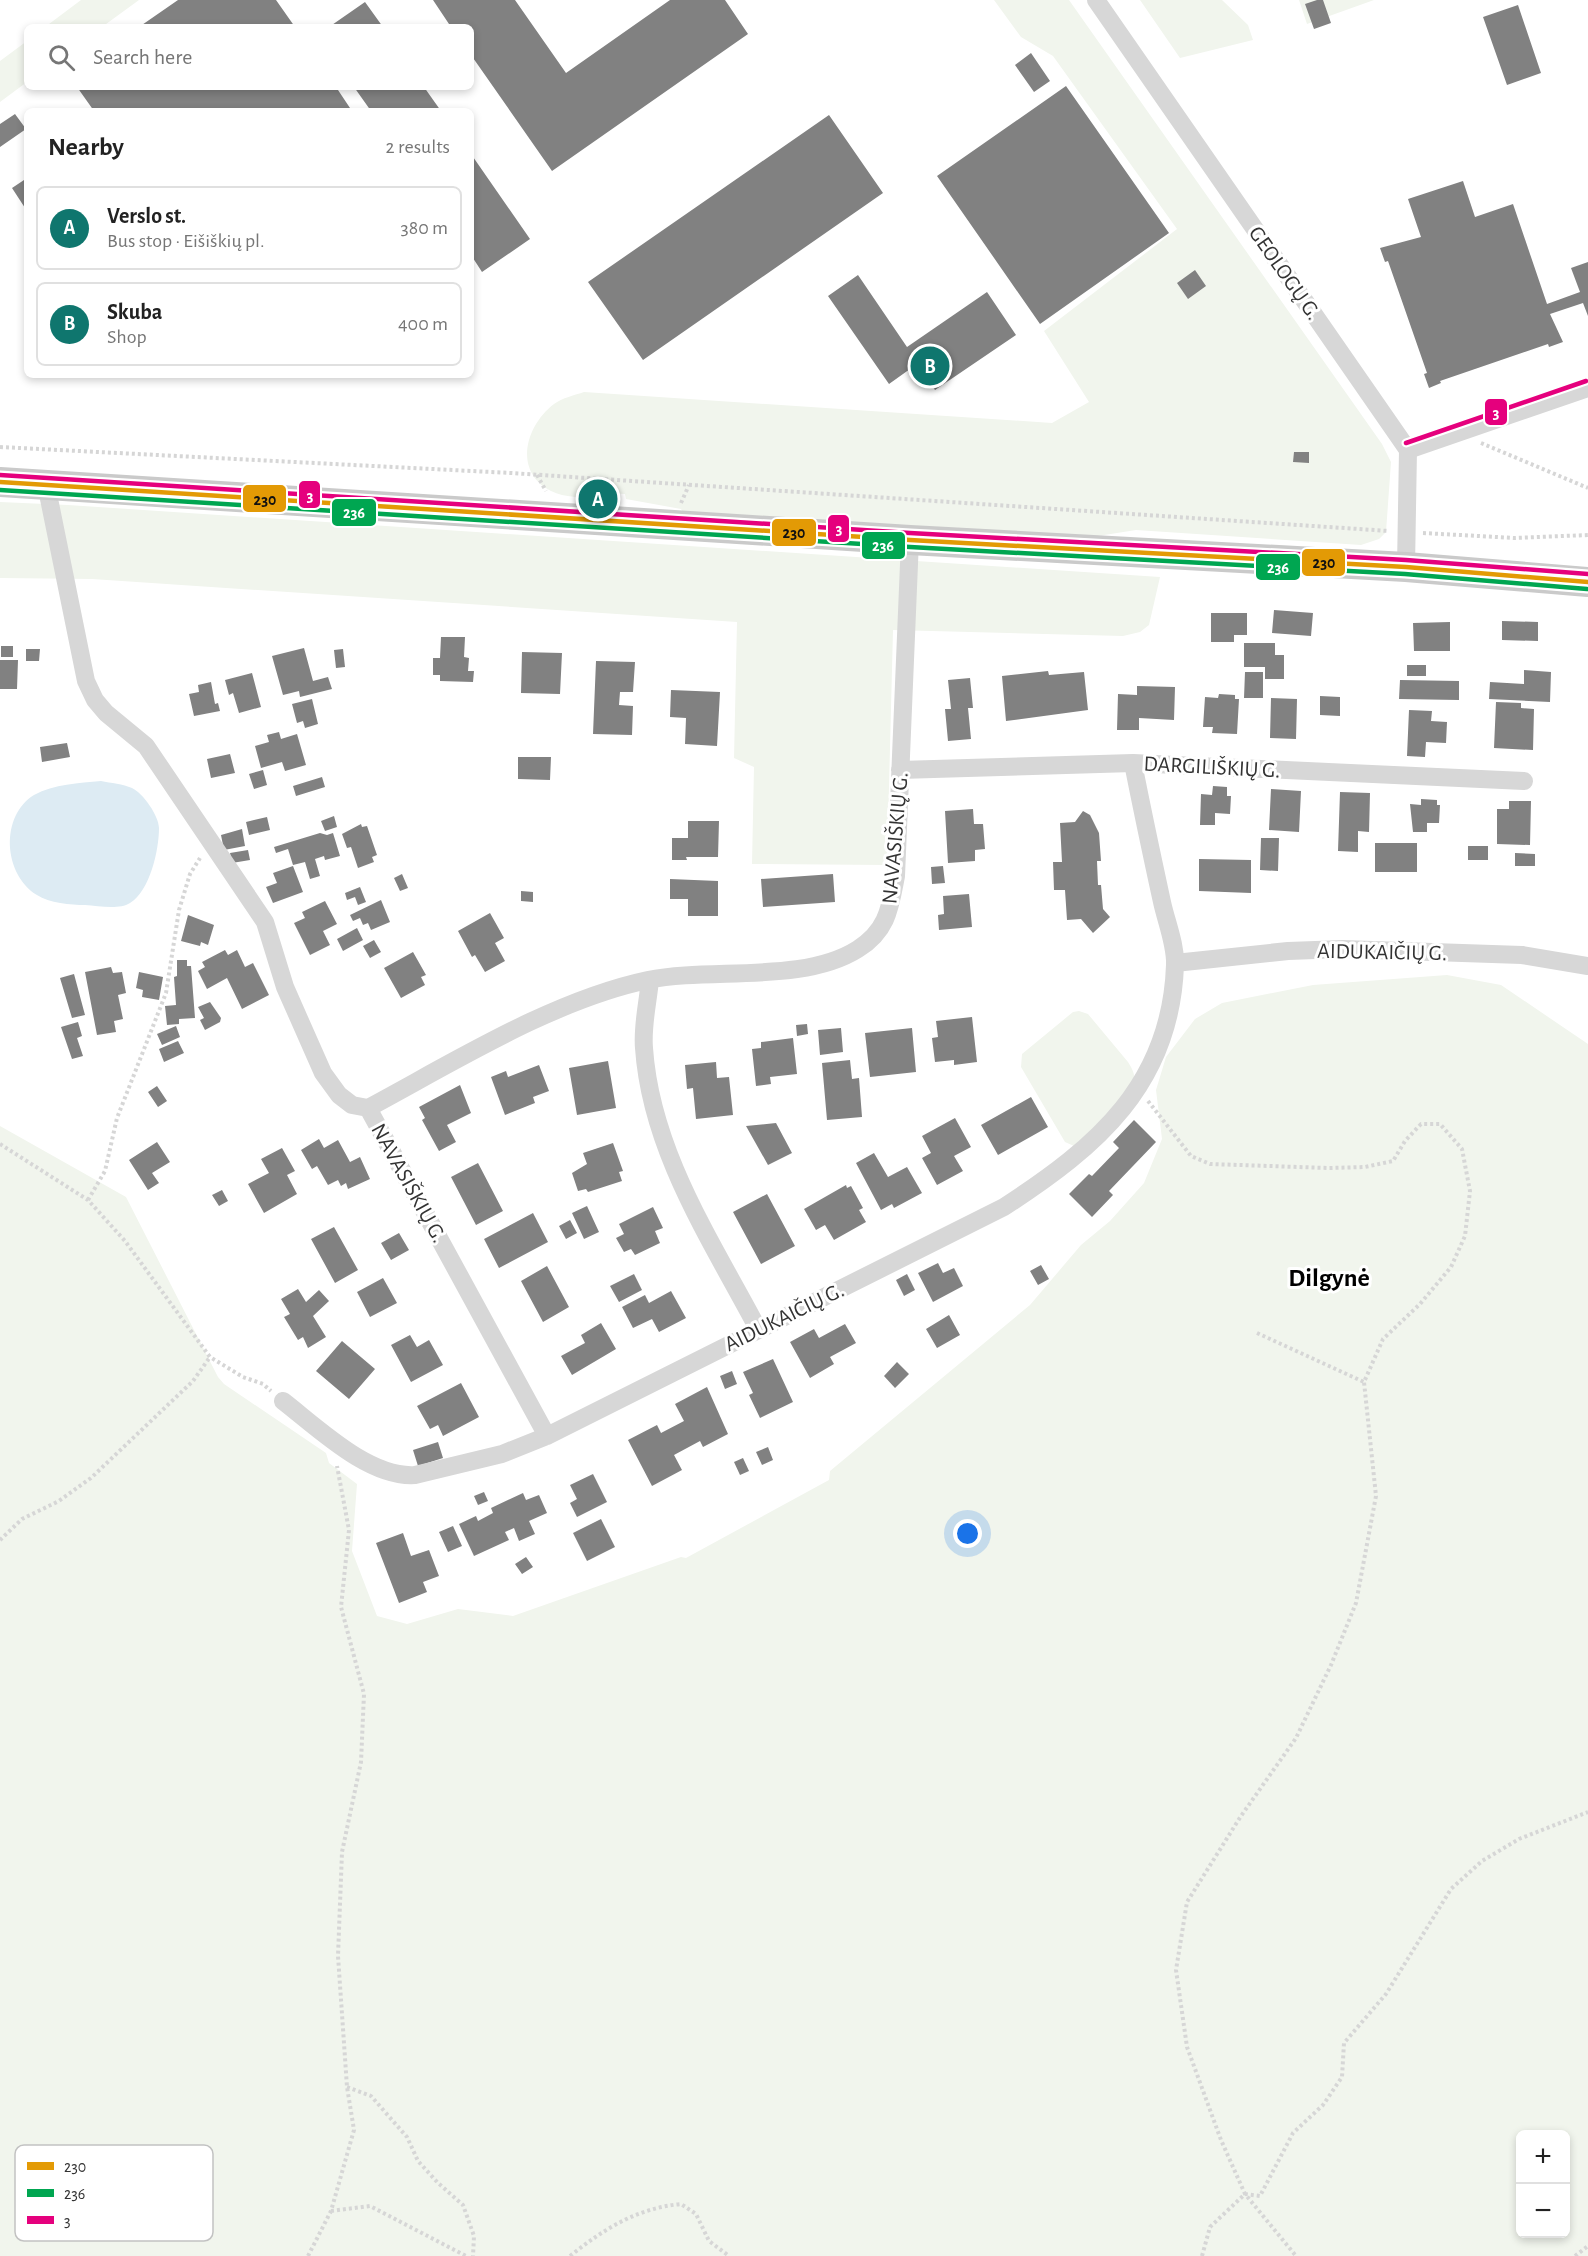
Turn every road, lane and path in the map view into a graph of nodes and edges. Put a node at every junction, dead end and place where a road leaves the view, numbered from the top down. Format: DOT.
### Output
graph roads {
  1 [pos="1096,0"];
  2 [pos="1588,388"];
  3 [pos="1458,433"];
  4 [pos="0,447"];
  5 [pos="1408,450"];
  6 [pos="0,482"];
  7 [pos="46,484"];
  8 [pos="1588,488"];
  9 [pos="1407,533"];
  10 [pos="1588,535"];
  11 [pos="910,540"];
  12 [pos="1406,567"];
  13 [pos="1588,582"];
  14 [pos="1133,763"];
  15 [pos="900,770"];
  16 [pos="1524,781"];
  17 [pos="210,843"];
  18 [pos="1175,963"];
  19 [pos="1588,966"];
  20 [pos="650,980"];
  21 [pos="1136,1092"];
  22 [pos="368,1108"];
  23 [pos="0,1144"];
  24 [pos="88,1200"];
  25 [pos="759,1329"];
  26 [pos="1257,1333"];
  27 [pos="210,1357"];
  28 [pos="1364,1382"];
  29 [pos="282,1401"];
  30 [pos="547,1436"];
  31 [pos="332,1437"];
  32 [pos="0,1540"];
  33 [pos="1588,1812"];
  34 [pos="347,2087"];
  35 [pos="1245,2194"];
  36 [pos="331,2211"];
  37 [pos="1588,2246"];
  38 [pos="309,2255"];
  39 [pos="466,2256"];
  40 [pos="473,2256"];
  41 [pos="570,2256"];
  42 [pos="729,2256"];
  43 [pos="1202,2256"];
  44 [pos="1296,2256"];
  45 [pos="1575,2256"];
  1 -- 5 [label="street, GEOLOGŲ G."];
  2 -- 3 [label="street"];
  3 -- 5 [label="street"];
  3 -- 8 [label="path"];
  4 -- 9 [label="path"];
  5 -- 9 [label="street"];
  6 -- 7 [label="main road"];
  7 -- 11 [label="main road"];
  7 -- 17 [label="street"];
  9 -- 10 [label="path"];
  9 -- 12 [label="street"];
  11 -- 12 [label="main road"];
  11 -- 15 [label="street, NAVASIŠKIŲ G."];
  12 -- 13 [label="main road"];
  14 -- 15 [label="street, DARGILIŠKIŲ G."];
  14 -- 16 [label="street, DARGILIŠKIŲ G."];
  14 -- 18 [label="street, AIDUKAIČIŲ G."];
  15 -- 20 [label="street, NAVASIŠKIŲ G."];
  17 -- 22 [label="street"];
  17 -- 24 [label="path"];
  18 -- 19 [label="street, AIDUKAIČIŲ G."];
  18 -- 21 [label="street, AIDUKAIČIŲ G."];
  20 -- 22 [label="street, NAVASIŠKIŲ G."];
  20 -- 25 [label="street"];
  21 -- 25 [label="street, AIDUKAIČIŲ G."];
  21 -- 28 [label="path"];
  22 -- 30 [label="street, NAVASIŠKIŲ G."];
  23 -- 24 [label="path"];
  24 -- 27 [label="path"];
  25 -- 30 [label="street, AIDUKAIČIŲ G."];
  26 -- 28 [label="path"];
  27 -- 29 [label="path"];
  27 -- 32 [label="path"];
  28 -- 35 [label="path"];
  29 -- 31 [label="street, AIDUKAIČIŲ G."];
  30 -- 31 [label="street, AIDUKAIČIŲ G."];
  31 -- 34 [label="path"];
  33 -- 35 [label="path"];
  34 -- 36 [label="path"];
  34 -- 40 [label="path"];
  35 -- 43 [label="path"];
  35 -- 44 [label="path"];
  36 -- 38 [label="path"];
  36 -- 39 [label="path"];
  37 -- 45 [label="path"];
  41 -- 42 [label="path"];
}
